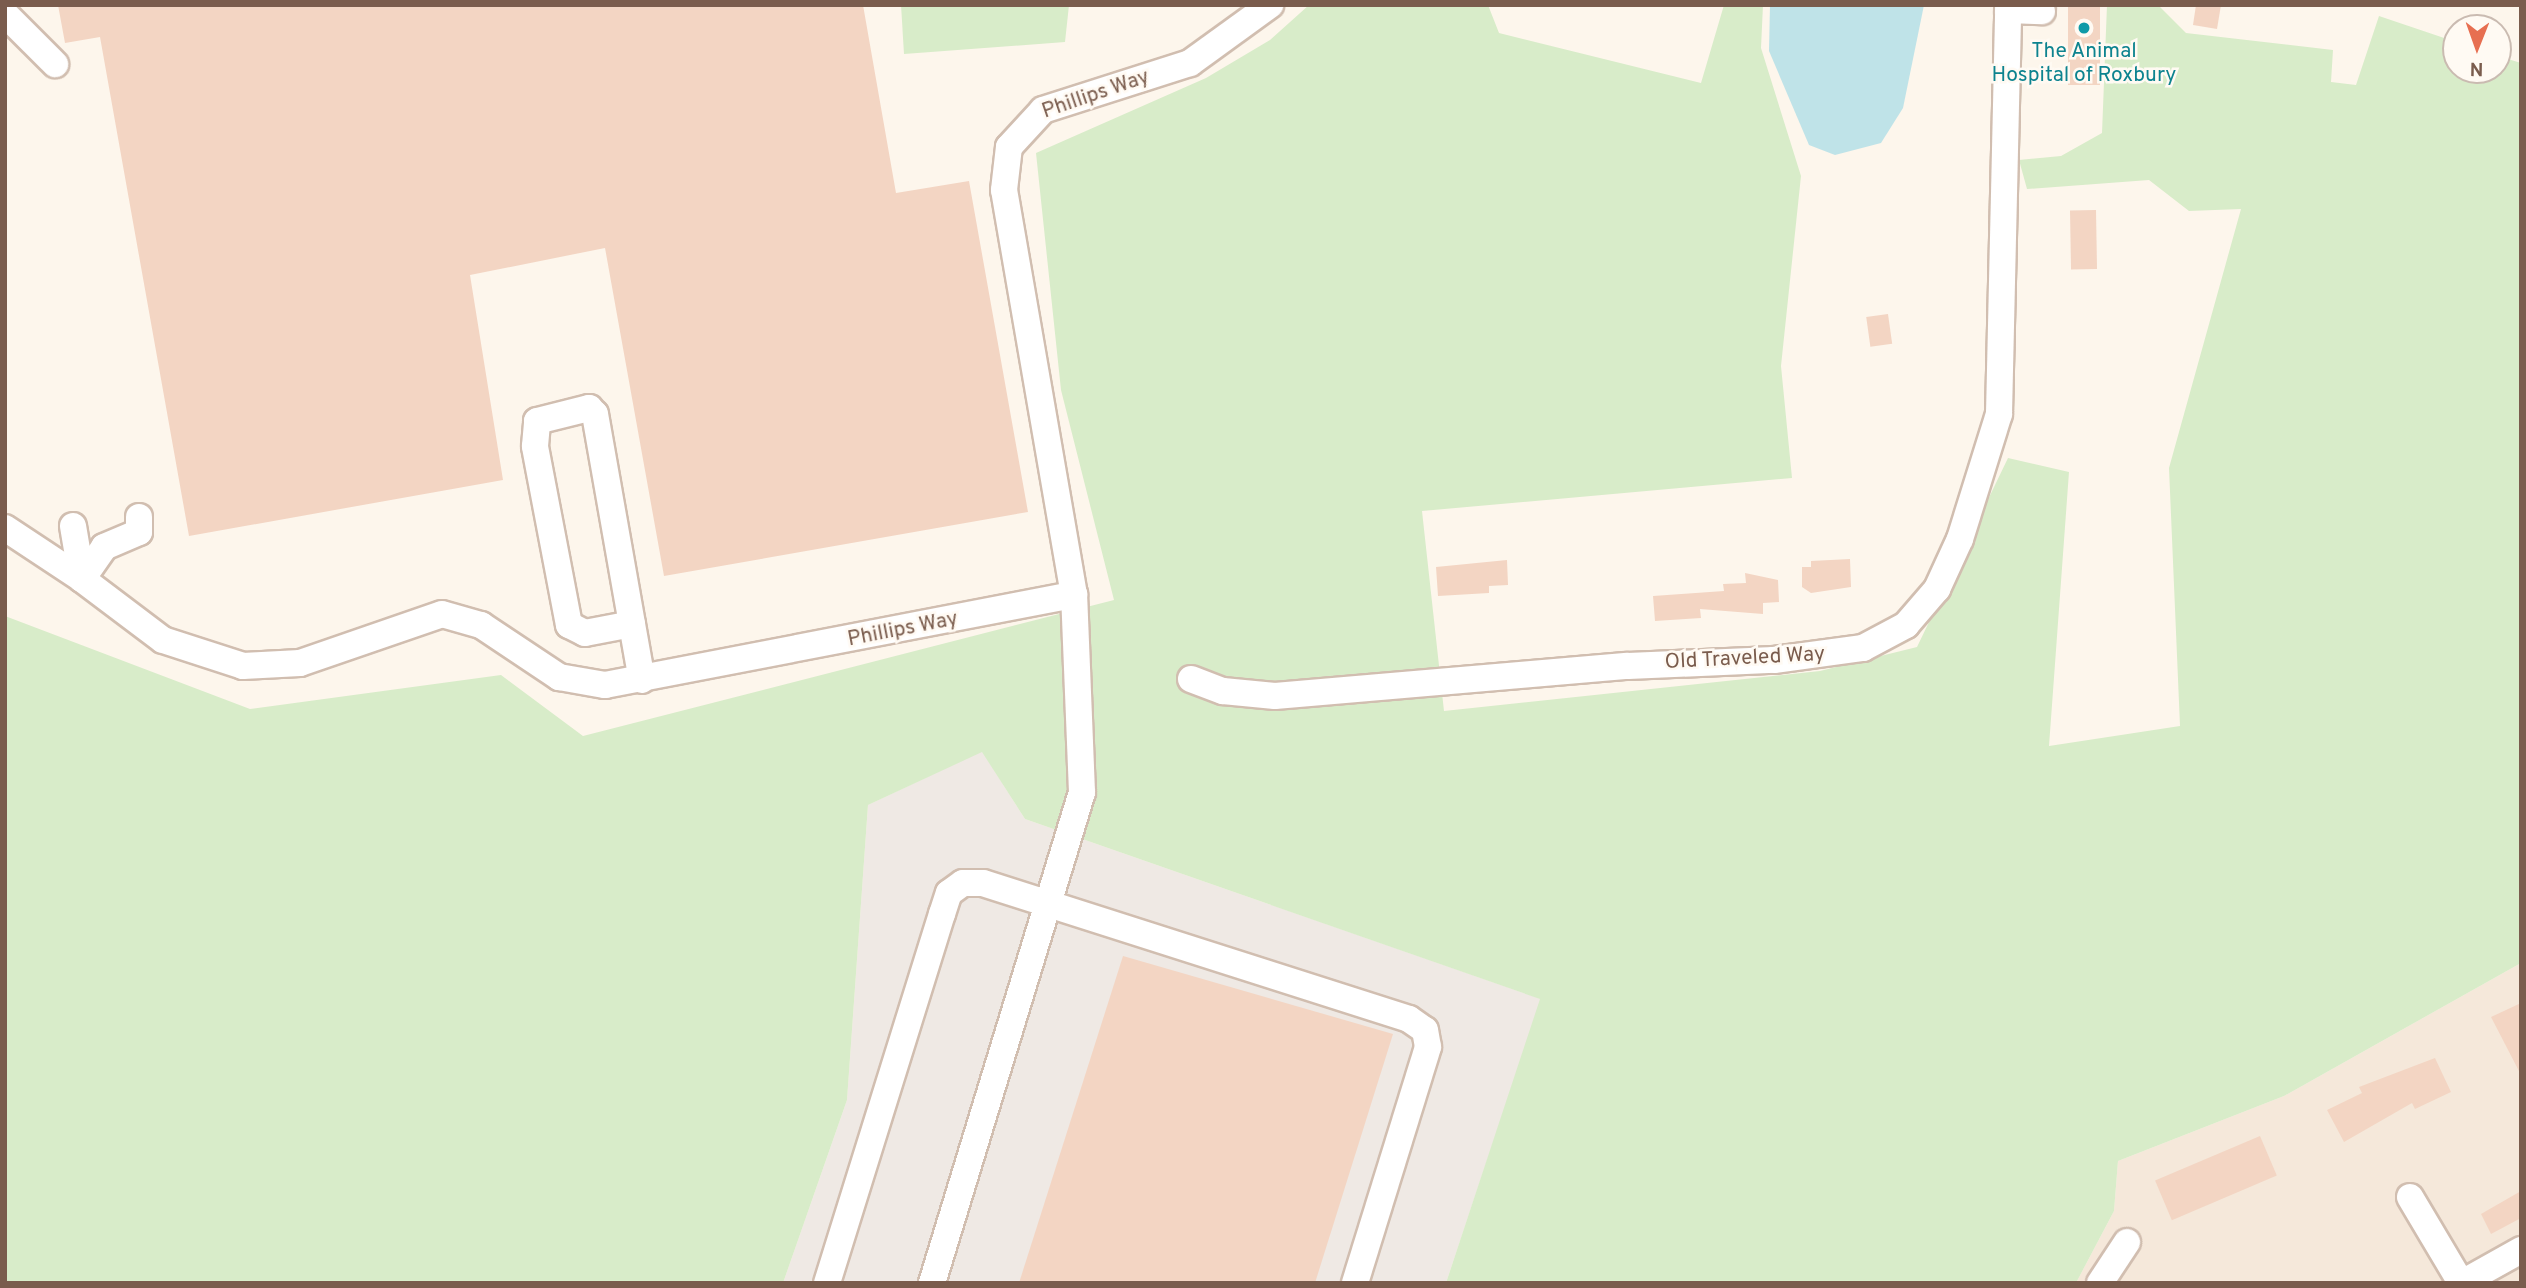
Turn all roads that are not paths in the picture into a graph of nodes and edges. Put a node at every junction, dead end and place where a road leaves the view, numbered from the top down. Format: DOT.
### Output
graph roads {
  1 [pos="1270,5"];
  2 [pos="2008,8"];
  3 [pos="2042,11"];
  4 [pos="5,14"];
  5 [pos="55,64"];
  6 [pos="139,517"];
  7 [pos="73,526"];
  8 [pos="5,528"];
  9 [pos="82,579"];
  10 [pos="1074,595"];
  11 [pos="632,624"];
  12 [pos="1191,679"];
  13 [pos="642,680"];
  14 [pos="1048,903"];
  15 [pos="2410,1197"];
  16 [pos="2127,1242"];
  17 [pos="2521,1250"];
  18 [pos="827,1283"];
  19 [pos="932,1283"];
  20 [pos="1354,1283"];
  21 [pos="2100,1283"];
  22 [pos="2462,1283"];
  1 -- 10 [label="street, Phillips Way"];
  2 -- 3 [label="street"];
  2 -- 12 [label="street, Old Traveled Way"];
  4 -- 5 [label="street"];
  6 -- 9 [label="street"];
  7 -- 9 [label="street"];
  8 -- 9 [label="street, Phillips Way"];
  9 -- 13 [label="street, Phillips Way"];
  10 -- 13 [label="street, Phillips Way"];
  10 -- 14 [label="street"];
  11 -- 11 [label="street"];
  11 -- 13 [label="street"];
  14 -- 18 [label="street"];
  14 -- 19 [label="street"];
  14 -- 20 [label="street"];
  15 -- 22 [label="street"];
  16 -- 21 [label="street"];
  17 -- 22 [label="street"];
}
